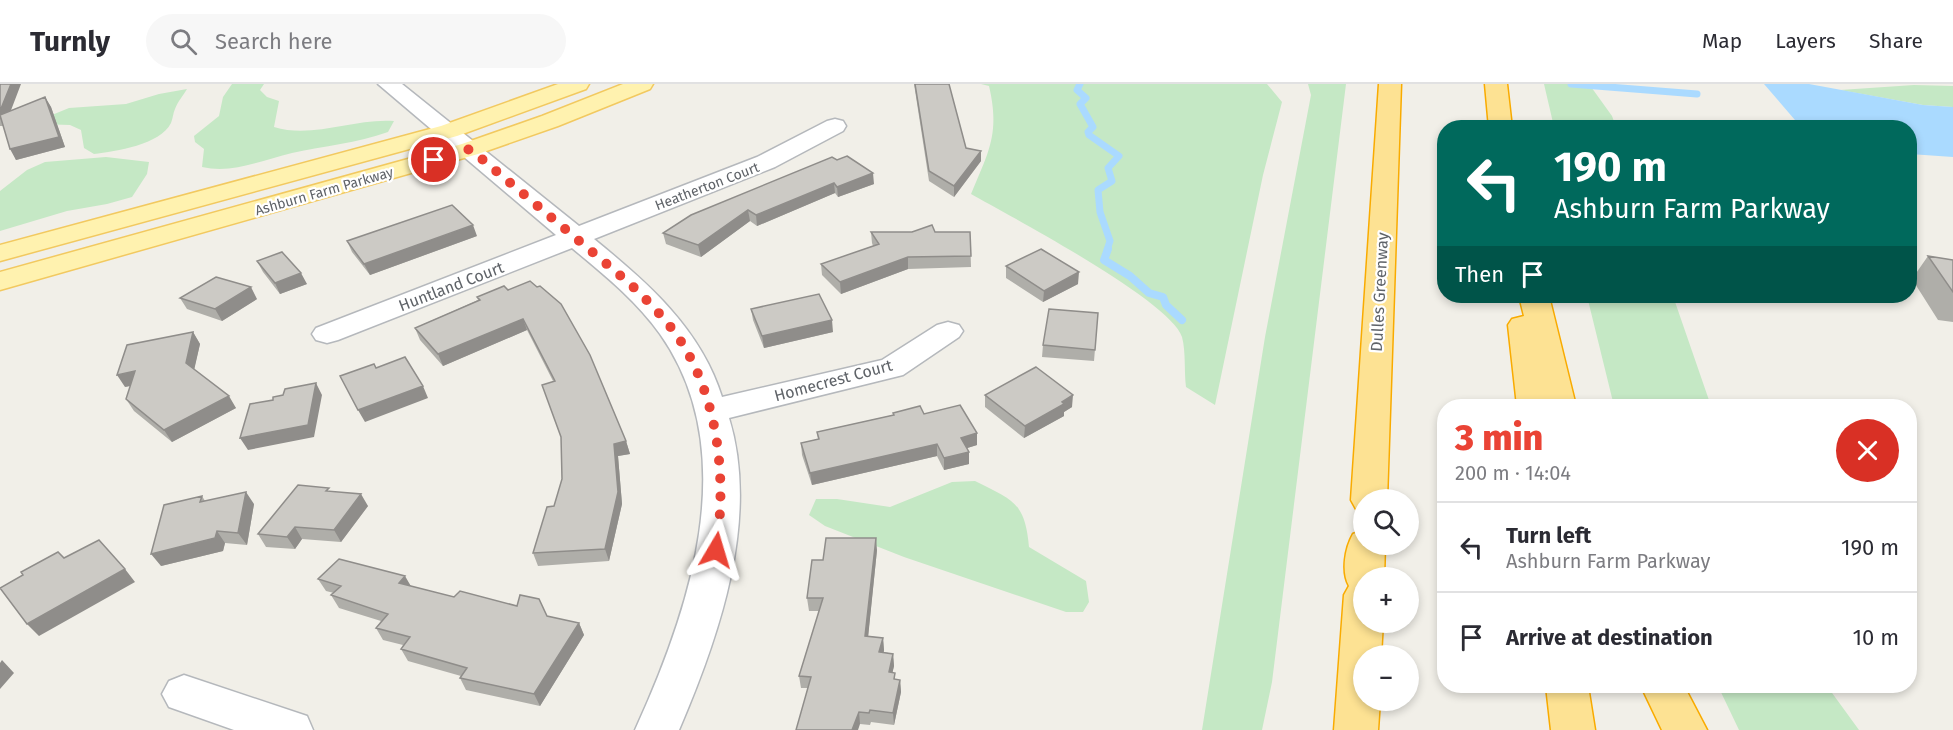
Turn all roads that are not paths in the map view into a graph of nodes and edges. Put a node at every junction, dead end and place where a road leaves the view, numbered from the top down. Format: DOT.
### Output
graph roads {
  1 [pos="389,84"];
  2 [pos="578,84"];
  3 [pos="642,84"];
  4 [pos="1390,84"];
  5 [pos="1496,84"];
  6 [pos="1500,120"];
  7 [pos="835,126"];
  8 [pos="459,140"];
  9 [pos="575,237"];
  10 [pos="0,253"];
  11 [pos="0,281"];
  12 [pos="1520,303"];
  13 [pos="1536,303"];
  14 [pos="948,331"];
  15 [pos="327,334"];
  16 [pos="1532,399"];
  17 [pos="1558,399"];
  18 [pos="711,411"];
  19 [pos="1370,489"];
  20 [pos="1353,682"];
  21 [pos="1568,693"];
  22 [pos="1666,693"];
  23 [pos="184,694"];
  24 [pos="1357,711"];
  25 [pos="291,730"];
  26 [pos="657,730"];
  27 [pos="1338,730"];
  28 [pos="1356,730"];
  29 [pos="1573,730"];
  30 [pos="1685,730"];
  1 -- 8 [label="street"];
  2 -- 8 [label="main road, Ashburn Farm Parkway"];
  3 -- 8 [label="main road, Ashburn Farm Parkway"];
  4 -- 19 [label="highway, Dulles Greenway"];
  5 -- 6 [label="highway"];
  7 -- 9 [label="street, Heatherton Court"];
  8 -- 9 [label="street"];
  8 -- 10 [label="main road, Ashburn Farm Parkway"];
  8 -- 11 [label="main road, Ashburn Farm Parkway"];
  9 -- 15 [label="street, Huntland Court"];
  9 -- 18 [label="street"];
  12 -- 16 [label="highway"];
  13 -- 17 [label="highway"];
  14 -- 18 [label="street, Homecrest Court"];
  18 -- 26 [label="street"];
  20 -- 27 [label="highway"];
  21 -- 29 [label="highway"];
  22 -- 30 [label="highway"];
  23 -- 25 [label="street"];
  24 -- 28 [label="highway"];
}
